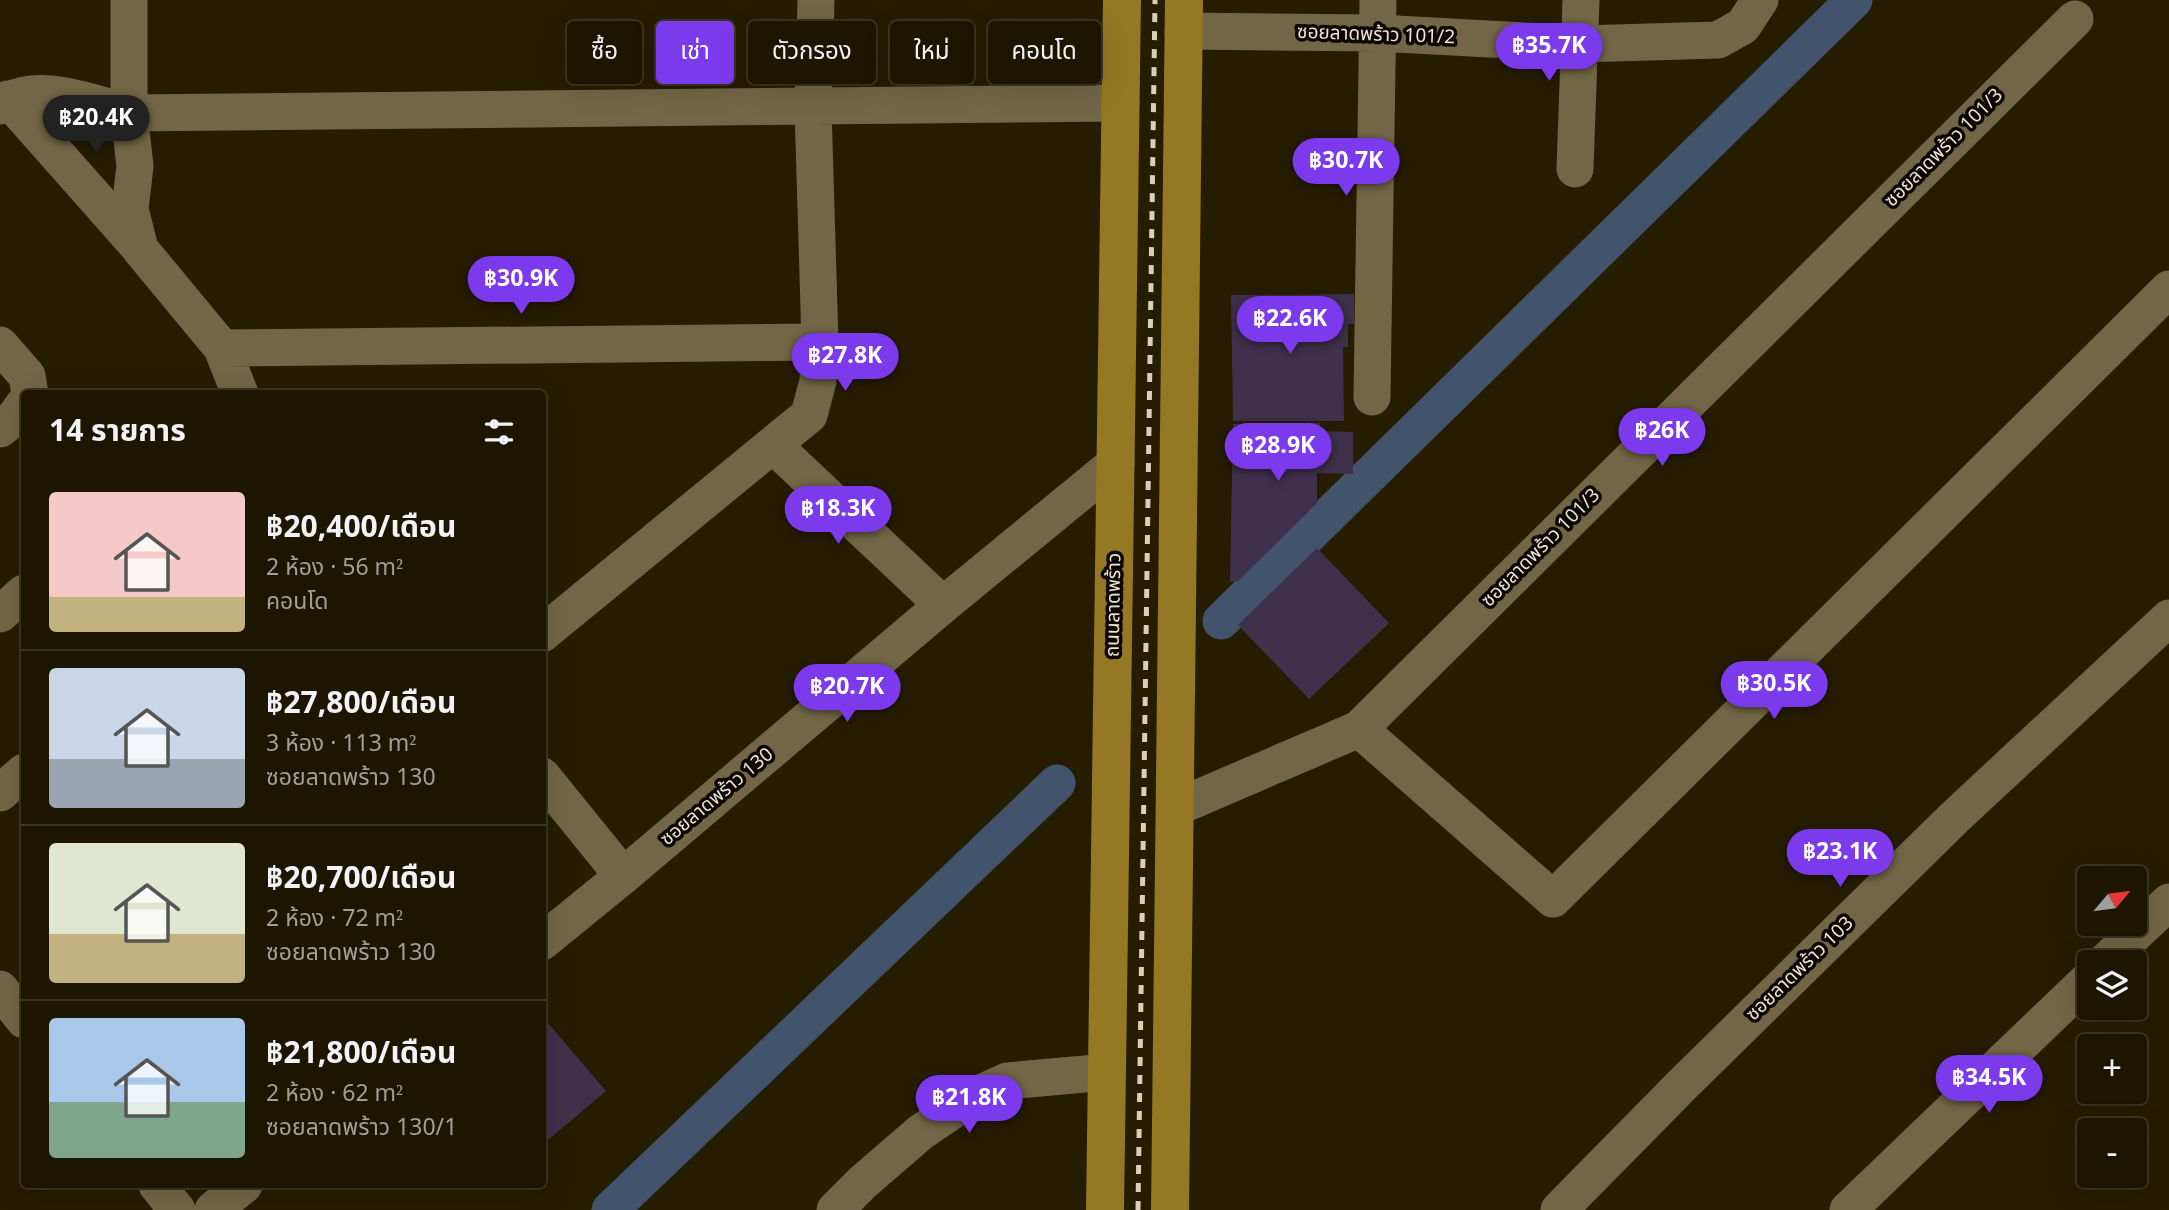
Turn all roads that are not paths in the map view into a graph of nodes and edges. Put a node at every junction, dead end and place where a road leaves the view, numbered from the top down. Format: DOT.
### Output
graph roads {
  1 [pos="129,0"];
  2 [pos="816,0"];
  3 [pos="1122,0"];
  4 [pos="1581,0"];
  5 [pos="1760,0"];
  6 [pos="1184,15"];
  7 [pos="1378,16"];
  8 [pos="2075,19"];
  9 [pos="1580,44"];
  10 [pos="4,103"];
  11 [pos="1121,103"];
  12 [pos="813,108"];
  13 [pos="129,113"];
  14 [pos="1575,169"];
  15 [pos="140,249"];
  16 [pos="2169,289"];
  17 [pos="820,342"];
  18 [pos="0,345"];
  19 [pos="222,348"];
  20 [pos="29,390"];
  21 [pos="238,390"];
  22 [pos="1372,397"];
  23 [pos="21,408"];
  24 [pos="0,429"];
  25 [pos="774,445"];
  26 [pos="1116,463"];
  27 [pos="21,596"];
  28 [pos="943,605"];
  29 [pos="0,614"];
  30 [pos="2169,618"];
  31 [pos="546,631"];
  32 [pos="1359,729"];
  33 [pos="21,775"];
  34 [pos="546,781"];
  35 [pos="0,793"];
  36 [pos="1175,808"];
  37 [pos="623,876"];
  38 [pos="2169,902"];
  39 [pos="546,939"];
  40 [pos="2118,950"];
  41 [pos="0,989"];
  42 [pos="2077,990"];
  43 [pos="21,1016"];
  44 [pos="1107,1072"];
  45 [pos="159,1188"];
  46 [pos="240,1188"];
  47 [pos="177,1210"];
  48 [pos="213,1210"];
  49 [pos="835,1210"];
  50 [pos="1105,1210"];
  51 [pos="1170,1210"];
  52 [pos="1559,1210"];
  53 [pos="1848,1210"];
  1 -- 13 [label="street"];
  2 -- 12 [label="street"];
  3 -- 11 [label="main road, ถนนลาดพร้าว"];
  4 -- 9 [label="street"];
  5 -- 9 [label="street, ซอยลาดพร้าว 101/2"];
  6 -- 7 [label="street, ซอยลาดพร้าว 101/2"];
  6 -- 36 [label="main road"];
  7 -- 9 [label="street, ซอยลาดพร้าว 101/2"];
  7 -- 22 [label="street"];
  8 -- 32 [label="street, ซอยลาดพร้าว 101/3"];
  9 -- 14 [label="street"];
  10 -- 13 [label="street"];
  10 -- 15 [label="street"];
  11 -- 12 [label="street"];
  11 -- 26 [label="main road, ถนนลาดพร้าว"];
  12 -- 13 [label="street"];
  12 -- 17 [label="street"];
  13 -- 15 [label="street"];
  15 -- 19 [label="street"];
  16 -- 32 [label="street"];
  17 -- 19 [label="street"];
  17 -- 25 [label="street"];
  18 -- 20 [label="street"];
  19 -- 21 [label="street"];
  23 -- 24 [label="street"];
  25 -- 28 [label="street"];
  25 -- 31 [label="street"];
  26 -- 28 [label="street, ซอยลาดพร้าว 130"];
  26 -- 44 [label="main road, ถนนลาดพร้าว"];
  27 -- 29 [label="street"];
  28 -- 37 [label="street, ซอยลาดพร้าว 130"];
  30 -- 52 [label="street, ซอยลาดพร้าว 103"];
  32 -- 36 [label="street, ซอยลาดพร้าว 101/3"];
  33 -- 35 [label="street"];
  34 -- 37 [label="street"];
  36 -- 51 [label="main road"];
  37 -- 39 [label="street, ซอยลาดพร้าว 130"];
  38 -- 40 [label="street"];
  41 -- 43 [label="street"];
  42 -- 53 [label="street"];
  44 -- 49 [label="street"];
  44 -- 50 [label="main road, ถนนลาดพร้าว"];
  45 -- 47 [label="street"];
  46 -- 48 [label="street"];
}
